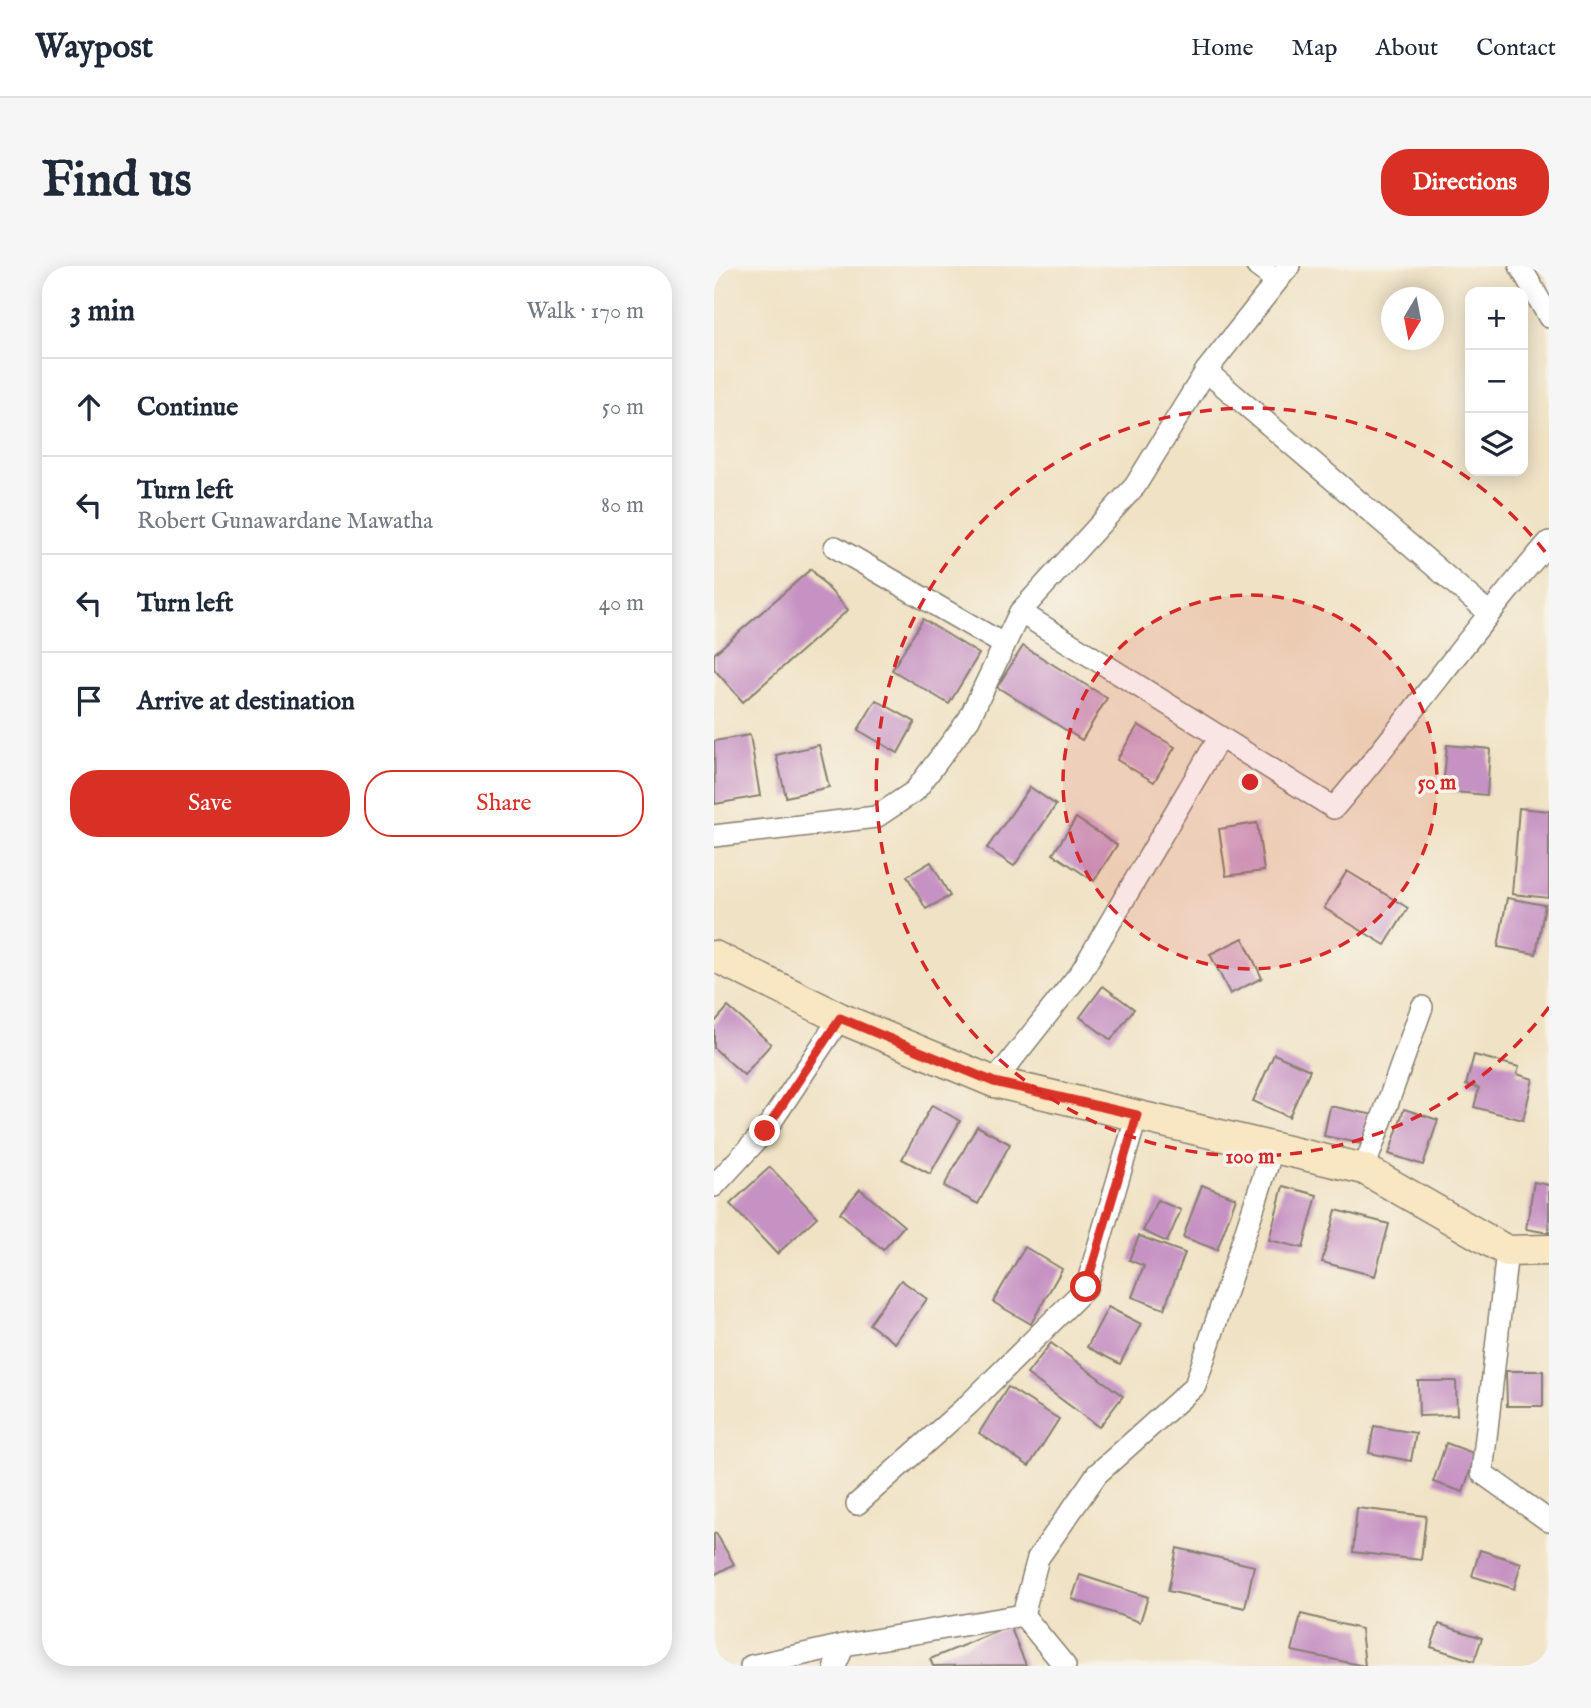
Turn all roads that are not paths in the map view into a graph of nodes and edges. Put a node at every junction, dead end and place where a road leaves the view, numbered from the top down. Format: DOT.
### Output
graph roads {
  1 [pos="1257,266"];
  2 [pos="1520,266"];
  3 [pos="1283,274"];
  4 [pos="1549,317"];
  5 [pos="1206,371"];
  6 [pos="1549,542"];
  7 [pos="835,547"];
  8 [pos="1020,612"];
  9 [pos="1488,612"];
  10 [pos="1003,644"];
  11 [pos="1219,738"];
  12 [pos="714,836"];
  13 [pos="714,956"];
  14 [pos="1422,1007"];
  15 [pos="840,1018"];
  16 [pos="994,1082"];
  17 [pos="1137,1115"];
  18 [pos="1273,1149"];
  19 [pos="1364,1169"];
  20 [pos="714,1186"];
  21 [pos="1549,1250"];
  22 [pos="1507,1251"];
  23 [pos="858,1504"];
  24 [pos="1549,1521"];
  25 [pos="1023,1615"];
  26 [pos="844,1645"];
  27 [pos="751,1666"];
  28 [pos="835,1666"];
  29 [pos="1065,1666"];
  1 -- 3 [label="street"];
  2 -- 4 [label="street"];
  3 -- 5 [label="street"];
  5 -- 8 [label="street"];
  5 -- 9 [label="street"];
  6 -- 9 [label="street"];
  7 -- 10 [label="street"];
  8 -- 10 [label="street"];
  8 -- 11 [label="street"];
  9 -- 11 [label="street"];
  10 -- 12 [label="street"];
  11 -- 16 [label="street"];
  13 -- 15 [label="street"];
  14 -- 19 [label="street"];
  15 -- 16 [label="street"];
  15 -- 20 [label="street"];
  16 -- 17 [label="street"];
  17 -- 18 [label="street"];
  17 -- 23 [label="street"];
  18 -- 19 [label="street"];
  18 -- 25 [label="street"];
  19 -- 22 [label="street"];
  21 -- 22 [label="street"];
  22 -- 24 [label="street"];
  25 -- 26 [label="street"];
  25 -- 29 [label="street"];
  26 -- 27 [label="street"];
  26 -- 28 [label="street"];
}
